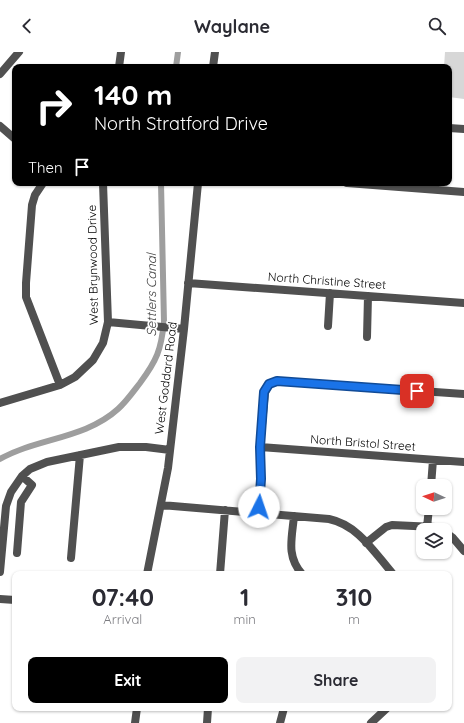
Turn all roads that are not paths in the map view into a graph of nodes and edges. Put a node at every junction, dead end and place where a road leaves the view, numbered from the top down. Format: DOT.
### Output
graph roads {
  1 [pos="19,52"];
  2 [pos="121,52"];
  3 [pos="215,52"];
  4 [pos="119,64"];
  5 [pos="213,64"];
  6 [pos="0,74"];
  7 [pos="0,126"];
  8 [pos="452,128"];
  9 [pos="464,129"];
  10 [pos="12,137"];
  11 [pos="41,186"];
  12 [pos="102,186"];
  13 [pos="198,186"];
  14 [pos="386,186"];
  15 [pos="464,192"];
  16 [pos="188,283"];
  17 [pos="330,293"];
  18 [pos="368,296"];
  19 [pos="464,303"];
  20 [pos="108,322"];
  21 [pos="328,326"];
  22 [pos="184,329"];
  23 [pos="367,337"];
  24 [pos="60,385"];
  25 [pos="464,394"];
  26 [pos="0,403"];
  27 [pos="260,447"];
  28 [pos="170,450"];
  29 [pos="80,455"];
  30 [pos="433,460"];
  31 [pos="464,462"];
  32 [pos="22,476"];
  33 [pos="432,479"];
  34 [pos="161,504"];
  35 [pos="225,510"];
  36 [pos="259,512"];
  37 [pos="294,516"];
  38 [pos="5,520"];
  39 [pos="20,521"];
  40 [pos="416,526"];
  41 [pos="452,537"];
  42 [pos="1,539"];
  43 [pos="366,543"];
  44 [pos="464,550"];
  45 [pos="17,553"];
  46 [pos="71,558"];
  47 [pos="148,571"];
  48 [pos="220,571"];
  49 [pos="299,571"];
  50 [pos="390,571"];
  51 [pos="0,572"];
  52 [pos="0,599"];
  53 [pos="12,600"];
  54 [pos="137,711"];
  55 [pos="208,711"];
  56 [pos="283,711"];
  57 [pos="384,711"];
  58 [pos="135,723"];
  59 [pos="207,723"];
  60 [pos="280,723"];
  61 [pos="371,723"];
  1 -- 6 [label="street"];
  2 -- 4 [label="street"];
  3 -- 5 [label="street"];
  7 -- 10 [label="street"];
  8 -- 9 [label="street"];
  11 -- 24 [label="street"];
  12 -- 20 [label="street, West Brynwood Drive"];
  13 -- 16 [label="street, West Goddard Road"];
  14 -- 15 [label="street"];
  16 -- 17 [label="street, North Christine Street"];
  16 -- 22 [label="street, West Goddard Road"];
  17 -- 18 [label="street, North Christine Street"];
  17 -- 21 [label="street"];
  18 -- 19 [label="street, North Christine Street"];
  18 -- 23 [label="street"];
  20 -- 22 [label="street"];
  20 -- 24 [label="street, West Brynwood Drive"];
  22 -- 28 [label="street, West Goddard Road"];
  24 -- 26 [label="street, West Brynwood Drive"];
  25 -- 27 [label="street"];
  27 -- 30 [label="street, North Bristol Street"];
  27 -- 36 [label="street"];
  28 -- 29 [label="street"];
  28 -- 34 [label="street, West Goddard Road"];
  29 -- 32 [label="street"];
  29 -- 46 [label="street"];
  30 -- 31 [label="street, North Bristol Street"];
  30 -- 33 [label="street"];
  32 -- 38 [label="street"];
  32 -- 39 [label="street"];
  34 -- 35 [label="street"];
  34 -- 47 [label="street, West Goddard Road"];
  35 -- 36 [label="street"];
  35 -- 48 [label="street"];
  36 -- 37 [label="street"];
  37 -- 43 [label="street"];
  37 -- 49 [label="street"];
  38 -- 39 [label="street"];
  38 -- 42 [label="street"];
  39 -- 45 [label="street"];
  40 -- 43 [label="street"];
  41 -- 44 [label="street"];
  42 -- 51 [label="street"];
  43 -- 50 [label="street"];
  52 -- 53 [label="street"];
  54 -- 58 [label="street"];
  55 -- 59 [label="street"];
  56 -- 60 [label="street"];
  57 -- 61 [label="street"];
}
